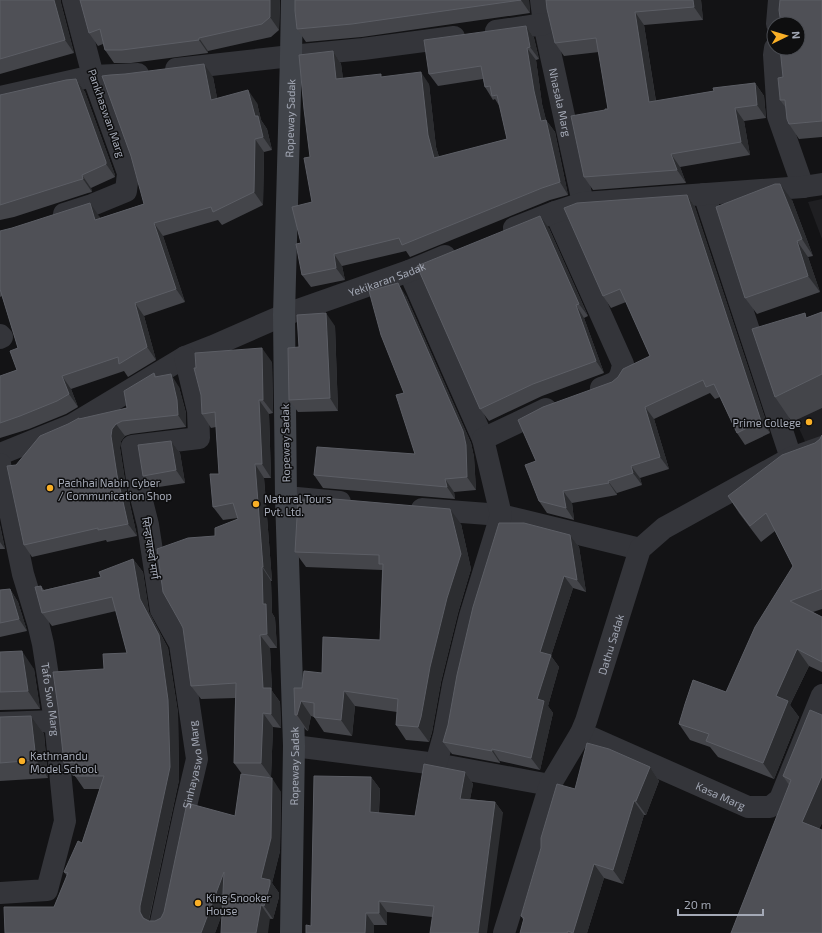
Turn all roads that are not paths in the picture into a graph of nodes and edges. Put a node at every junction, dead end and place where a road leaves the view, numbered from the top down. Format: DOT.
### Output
graph roads {
  1 [pos="73,0"];
  2 [pos="292,0"];
  3 [pos="540,0"];
  4 [pos="779,0"];
  5 [pos="778,16"];
  6 [pos="544,24"];
  7 [pos="291,56"];
  8 [pos="774,56"];
  9 [pos="93,76"];
  10 [pos="0,97"];
  11 [pos="813,186"];
  12 [pos="704,194"];
  13 [pos="583,203"];
  14 [pos="555,212"];
  15 [pos="43,221"];
  16 [pos="496,236"];
  17 [pos="460,250"];
  18 [pos="409,271"];
  19 [pos="284,314"];
  20 [pos="185,357"];
  21 [pos="483,439"];
  22 [pos="822,447"];
  23 [pos="0,454"];
  24 [pos="792,458"];
  25 [pos="0,464"];
  26 [pos="286,497"];
  27 [pos="357,503"];
  28 [pos="404,508"];
  29 [pos="501,515"];
  30 [pos="640,549"];
  31 [pos="160,610"];
  32 [pos="822,695"];
  33 [pos="55,721"];
  34 [pos="0,723"];
  35 [pos="581,733"];
  36 [pos="294,746"];
  37 [pos="436,764"];
  38 [pos="550,785"];
  39 [pos="0,893"];
  40 [pos="161,922"];
  41 [pos="291,933"];
  42 [pos="504,933"];
  1 -- 9 [label="street, Pankhaswan Marg"];
  2 -- 7 [label="main road, Ropeway Sadak"];
  3 -- 6 [label="street, Nhasala Marg"];
  4 -- 5 [label="street"];
  6 -- 7 [label="street"];
  6 -- 13 [label="street, Nhasala Marg"];
  7 -- 9 [label="street"];
  7 -- 19 [label="main road, Ropeway Sadak"];
  8 -- 11 [label="street"];
  9 -- 10 [label="street"];
  9 -- 15 [label="street, Pankhaswan Marg"];
  11 -- 12 [label="street"];
  12 -- 13 [label="street"];
  12 -- 24 [label="street"];
  13 -- 14 [label="street"];
  14 -- 16 [label="street"];
  14 -- 21 [label="street"];
  17 -- 18 [label="street, Yekikaran Sadak"];
  18 -- 19 [label="street, Yekikaran Sadak"];
  18 -- 21 [label="street"];
  19 -- 20 [label="street, Yekikaran Sadak"];
  19 -- 26 [label="main road, Ropeway Sadak"];
  20 -- 23 [label="street, Yekikaran Sadak"];
  20 -- 31 [label="street, सिन्हायास्वो मार्ग"];
  21 -- 29 [label="street"];
  22 -- 24 [label="street"];
  24 -- 30 [label="street"];
  25 -- 33 [label="street, Tafo Swo Marg"];
  26 -- 27 [label="street"];
  26 -- 36 [label="main road, Ropeway Sadak"];
  28 -- 29 [label="street"];
  29 -- 30 [label="street"];
  29 -- 37 [label="street"];
  30 -- 35 [label="street, Dathu Sadak"];
  31 -- 40 [label="street, Sinhayaswo Marg"];
  32 -- 35 [label="street, Kasa Marg"];
  33 -- 34 [label="street"];
  33 -- 39 [label="street, Tafo Swo Marg"];
  35 -- 38 [label="street, Dathu Sadak"];
  36 -- 37 [label="street"];
  36 -- 41 [label="main road, Ropeway Sadak"];
  37 -- 38 [label="street"];
  38 -- 42 [label="street, Dathu Sadak"];
}
